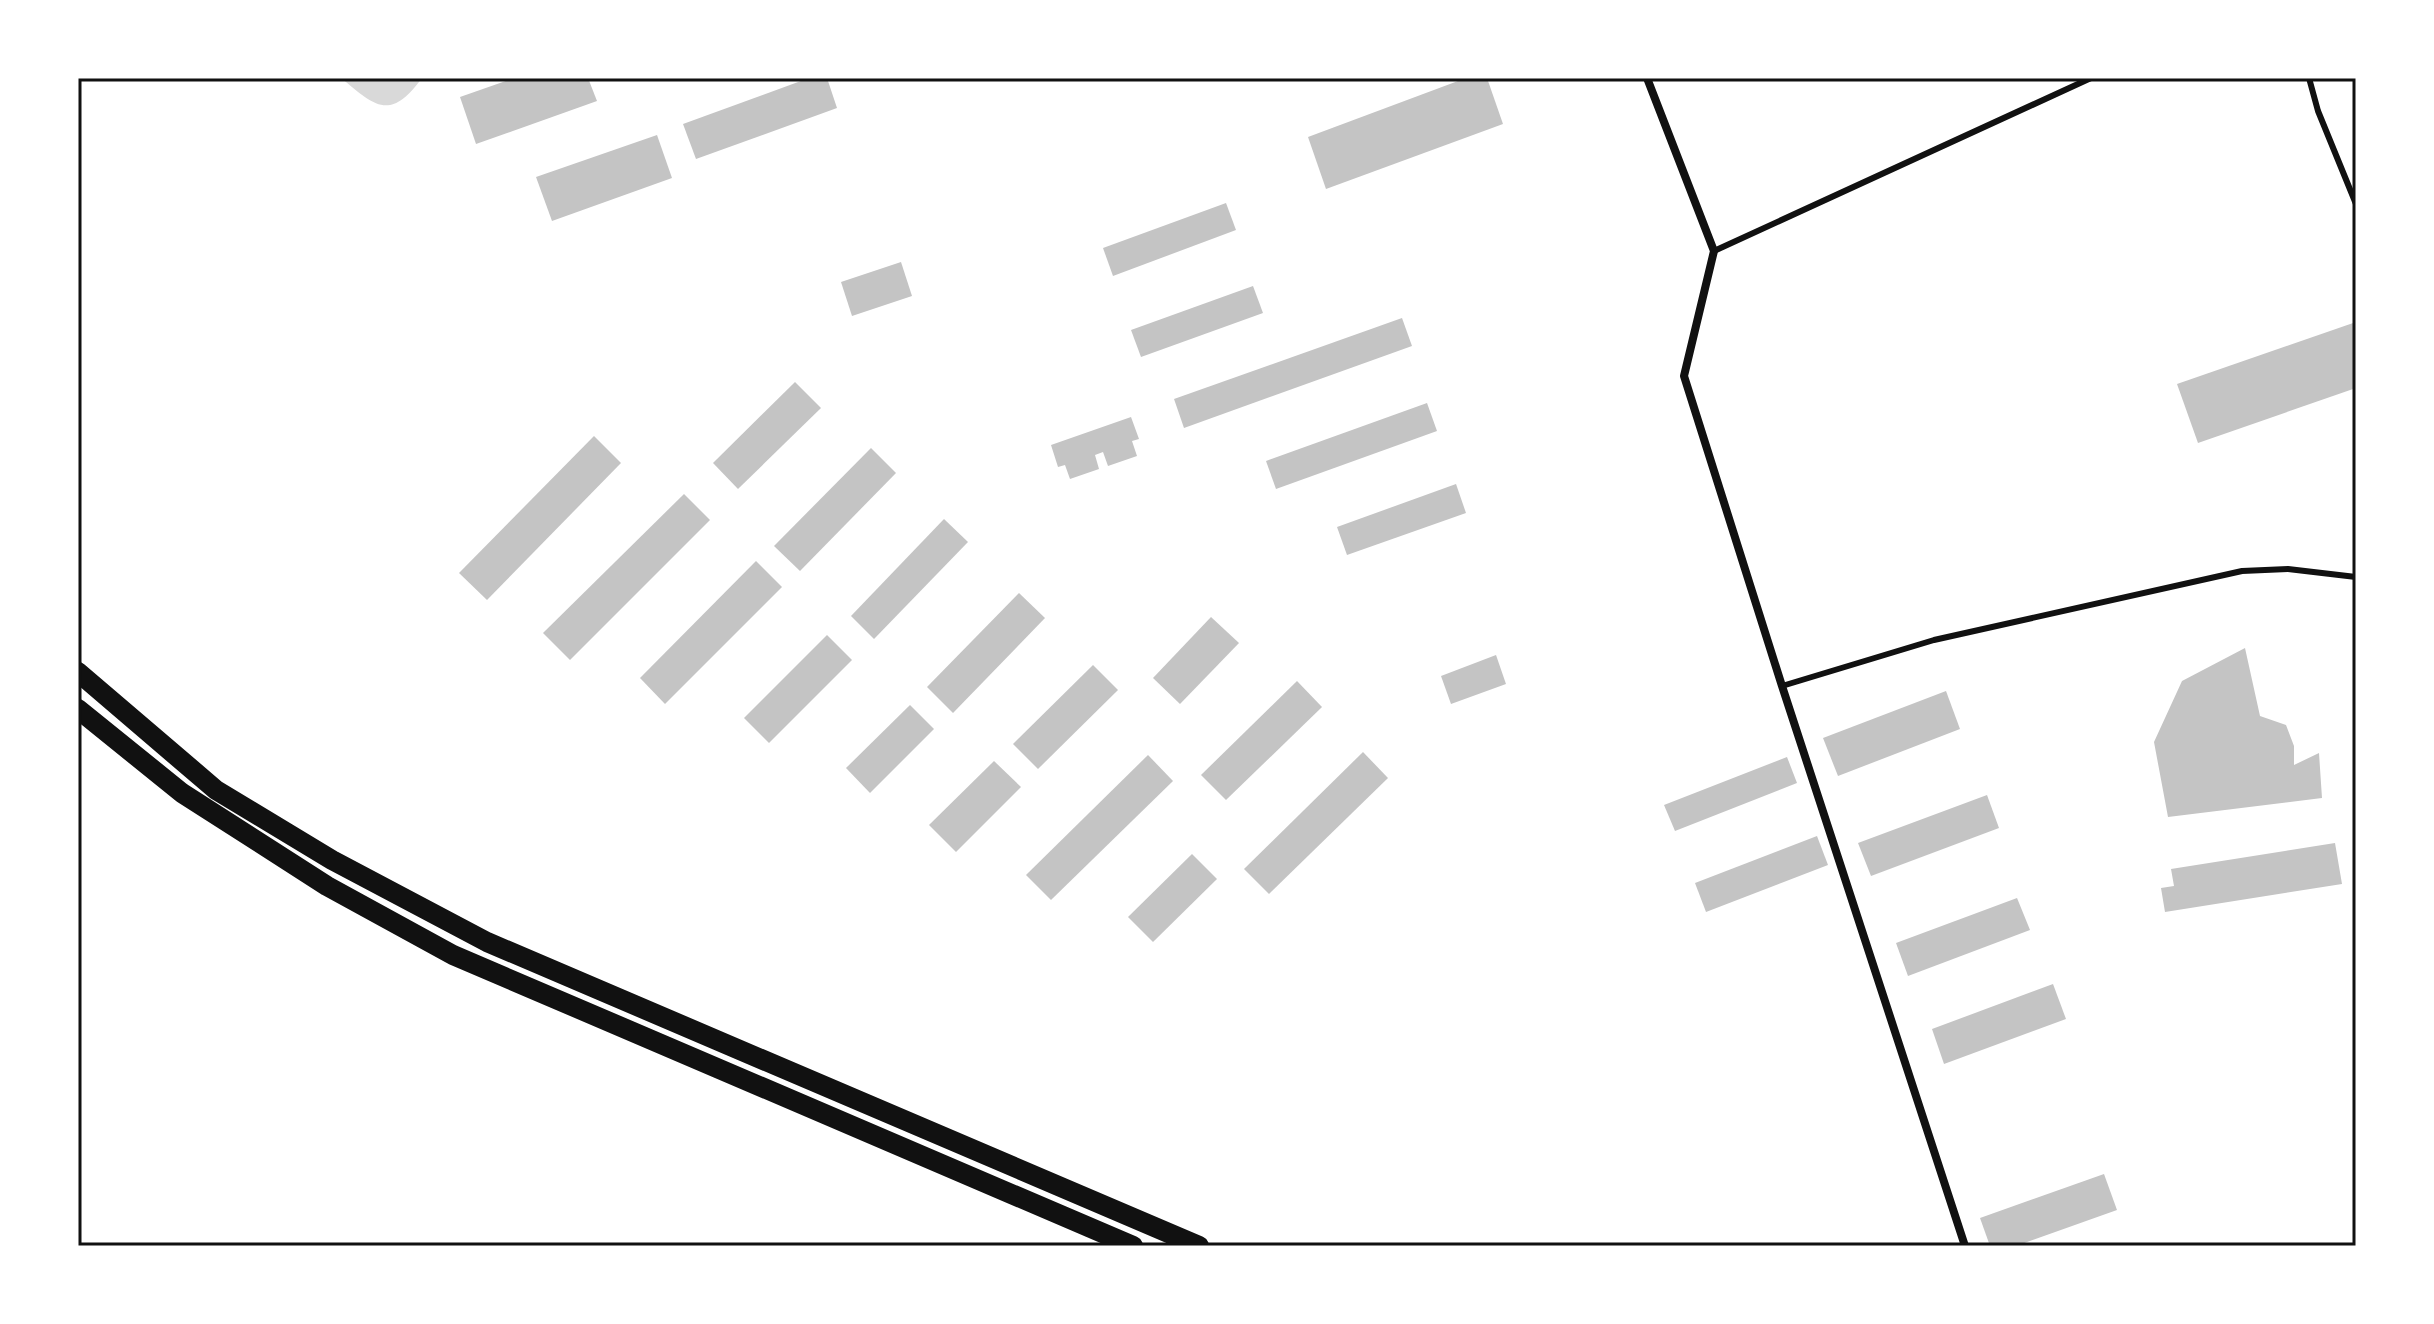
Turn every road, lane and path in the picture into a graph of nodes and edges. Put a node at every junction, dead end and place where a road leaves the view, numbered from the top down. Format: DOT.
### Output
graph roads {
  1 [pos="1647,78"];
  2 [pos="2091,78"];
  3 [pos="2309,78"];
  4 [pos="2082,80"];
  5 [pos="2356,204"];
  6 [pos="1714,251"];
  7 [pos="2356,577"];
  8 [pos="78,672"];
  9 [pos="1782,686"];
  10 [pos="78,709"];
  11 [pos="1133,1246"];
  12 [pos="1199,1246"];
  13 [pos="1965,1246"];
  1 -- 6 [label="street"];
  2 -- 4 [label="lane"];
  3 -- 5 [label="lane"];
  4 -- 6 [label="lane"];
  6 -- 9 [label="street"];
  7 -- 9 [label="lane"];
  8 -- 12 [label="main road"];
  9 -- 13 [label="street"];
  10 -- 11 [label="main road"];
}
